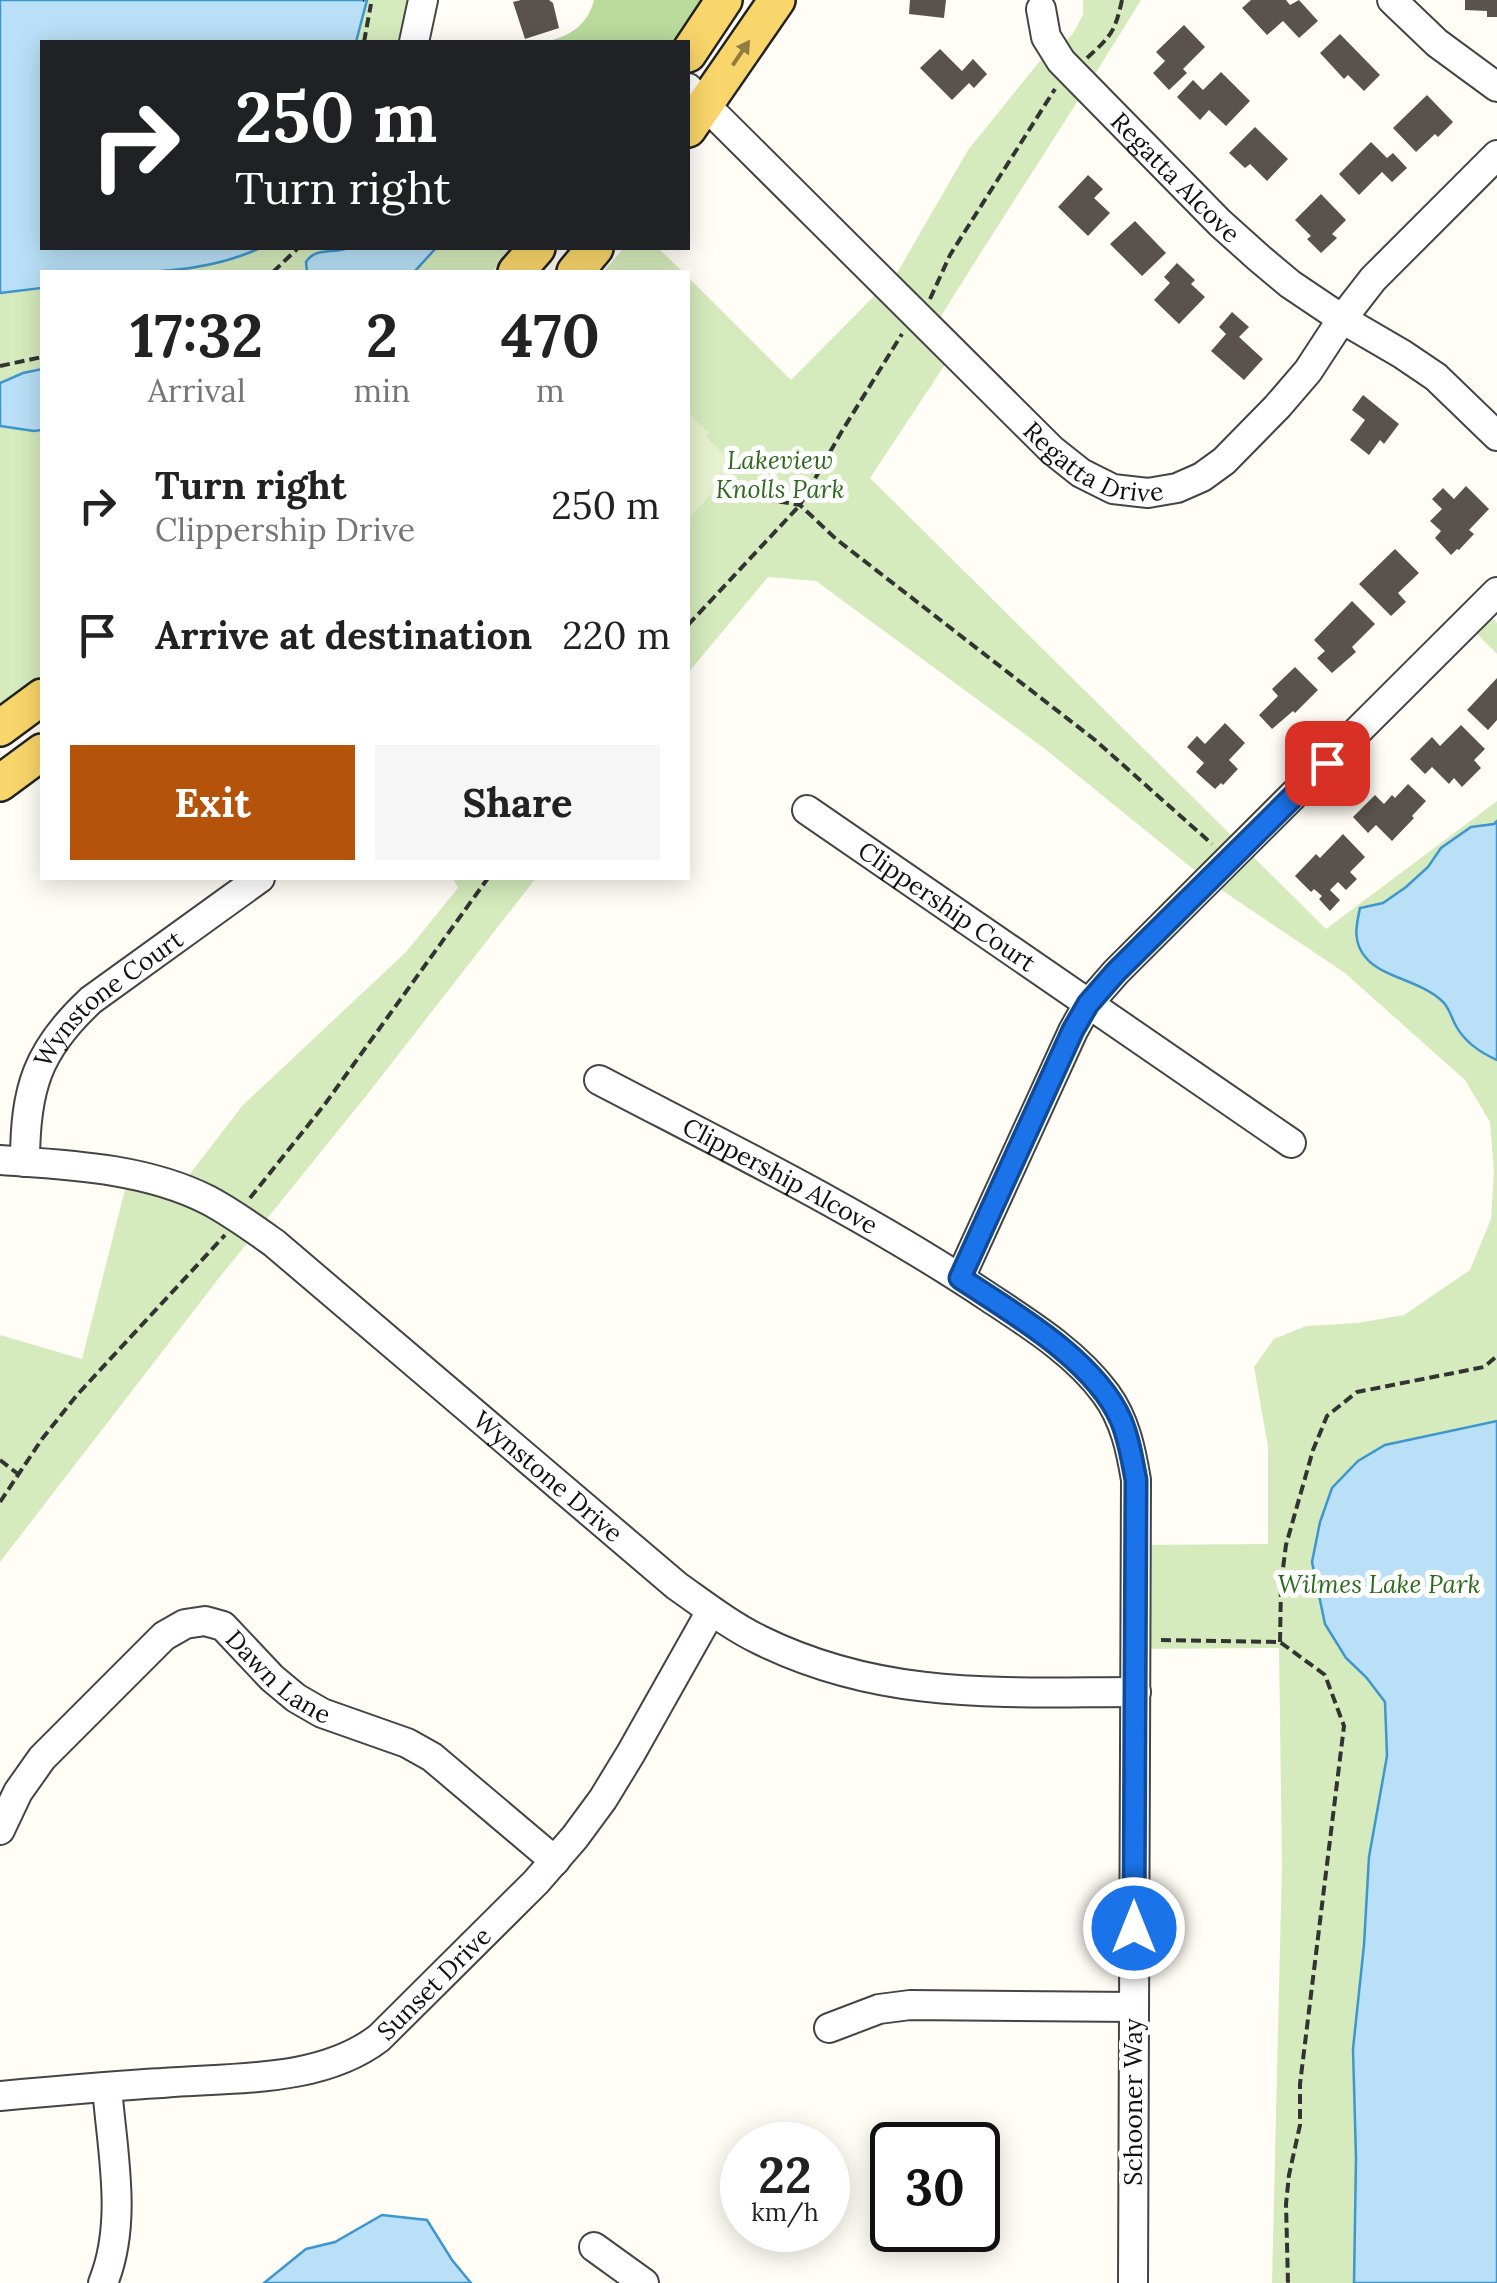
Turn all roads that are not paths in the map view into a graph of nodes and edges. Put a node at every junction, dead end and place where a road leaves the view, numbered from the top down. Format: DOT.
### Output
graph roads {
  1 [pos="423,0"];
  2 [pos="724,0"];
  3 [pos="777,0"];
  4 [pos="1392,0"];
  5 [pos="1042,9"];
  6 [pos="414,40"];
  7 [pos="690,51"];
  8 [pos="1497,88"];
  9 [pos="693,107"];
  10 [pos="1497,155"];
  11 [pos="535,250"];
  12 [pos="593,250"];
  13 [pos="518,270"];
  14 [pos="576,270"];
  15 [pos="1342,320"];
  16 [pos="1497,436"];
  17 [pos="1497,592"];
  18 [pos="40,698"];
  19 [pos="0,728"];
  20 [pos="40,753"];
  21 [pos="0,783"];
  22 [pos="807,810"];
  23 [pos="257,880"];
  24 [pos="1088,1004"];
  25 [pos="599,1080"];
  26 [pos="1290,1143"];
  27 [pos="12,1161"];
  28 [pos="960,1278"];
  29 [pos="712,1611"];
  30 [pos="1136,1692"];
  31 [pos="0,1830"];
  32 [pos="555,1861"];
  33 [pos="1134,2007"];
  34 [pos="829,2028"];
  35 [pos="107,2086"];
  36 [pos="0,2096"];
  37 [pos="594,2247"];
  38 [pos="103,2283"];
  39 [pos="644,2283"];
  40 [pos="1133,2283"];
  1 -- 6 [label="street"];
  2 -- 7 [label="main road"];
  9 -- 3 [label="main road, one-way"];
  4 -- 8 [label="street"];
  5 -- 15 [label="street, Regatta Alcove"];
  9 -- 15 [label="street, Regatta Drive"];
  10 -- 15 [label="street, Regatta Drive"];
  11 -- 13 [label="main road"];
  12 -- 14 [label="main road"];
  15 -- 16 [label="street, Regatta Alcove"];
  17 -- 24 [label="street"];
  18 -- 19 [label="main road"];
  20 -- 21 [label="main road"];
  22 -- 24 [label="street, Clippership Court"];
  23 -- 27 [label="street, Wynstone Court"];
  24 -- 26 [label="street, Clippership Court"];
  24 -- 28 [label="street"];
  25 -- 28 [label="street, Clippership Alcove"];
  27 -- 29 [label="street, Wynstone Drive"];
  28 -- 30 [label="street, Schooner Way"];
  29 -- 30 [label="street, Wynstone Drive"];
  29 -- 32 [label="street, Sunset Drive"];
  30 -- 33 [label="street, Schooner Way"];
  31 -- 32 [label="street, Dawn Lane"];
  32 -- 35 [label="street, Sunset Drive"];
  33 -- 34 [label="street"];
  33 -- 40 [label="street, Schooner Way"];
  35 -- 36 [label="street, Sunset Drive"];
  35 -- 38 [label="street"];
  37 -- 39 [label="street"];
}
